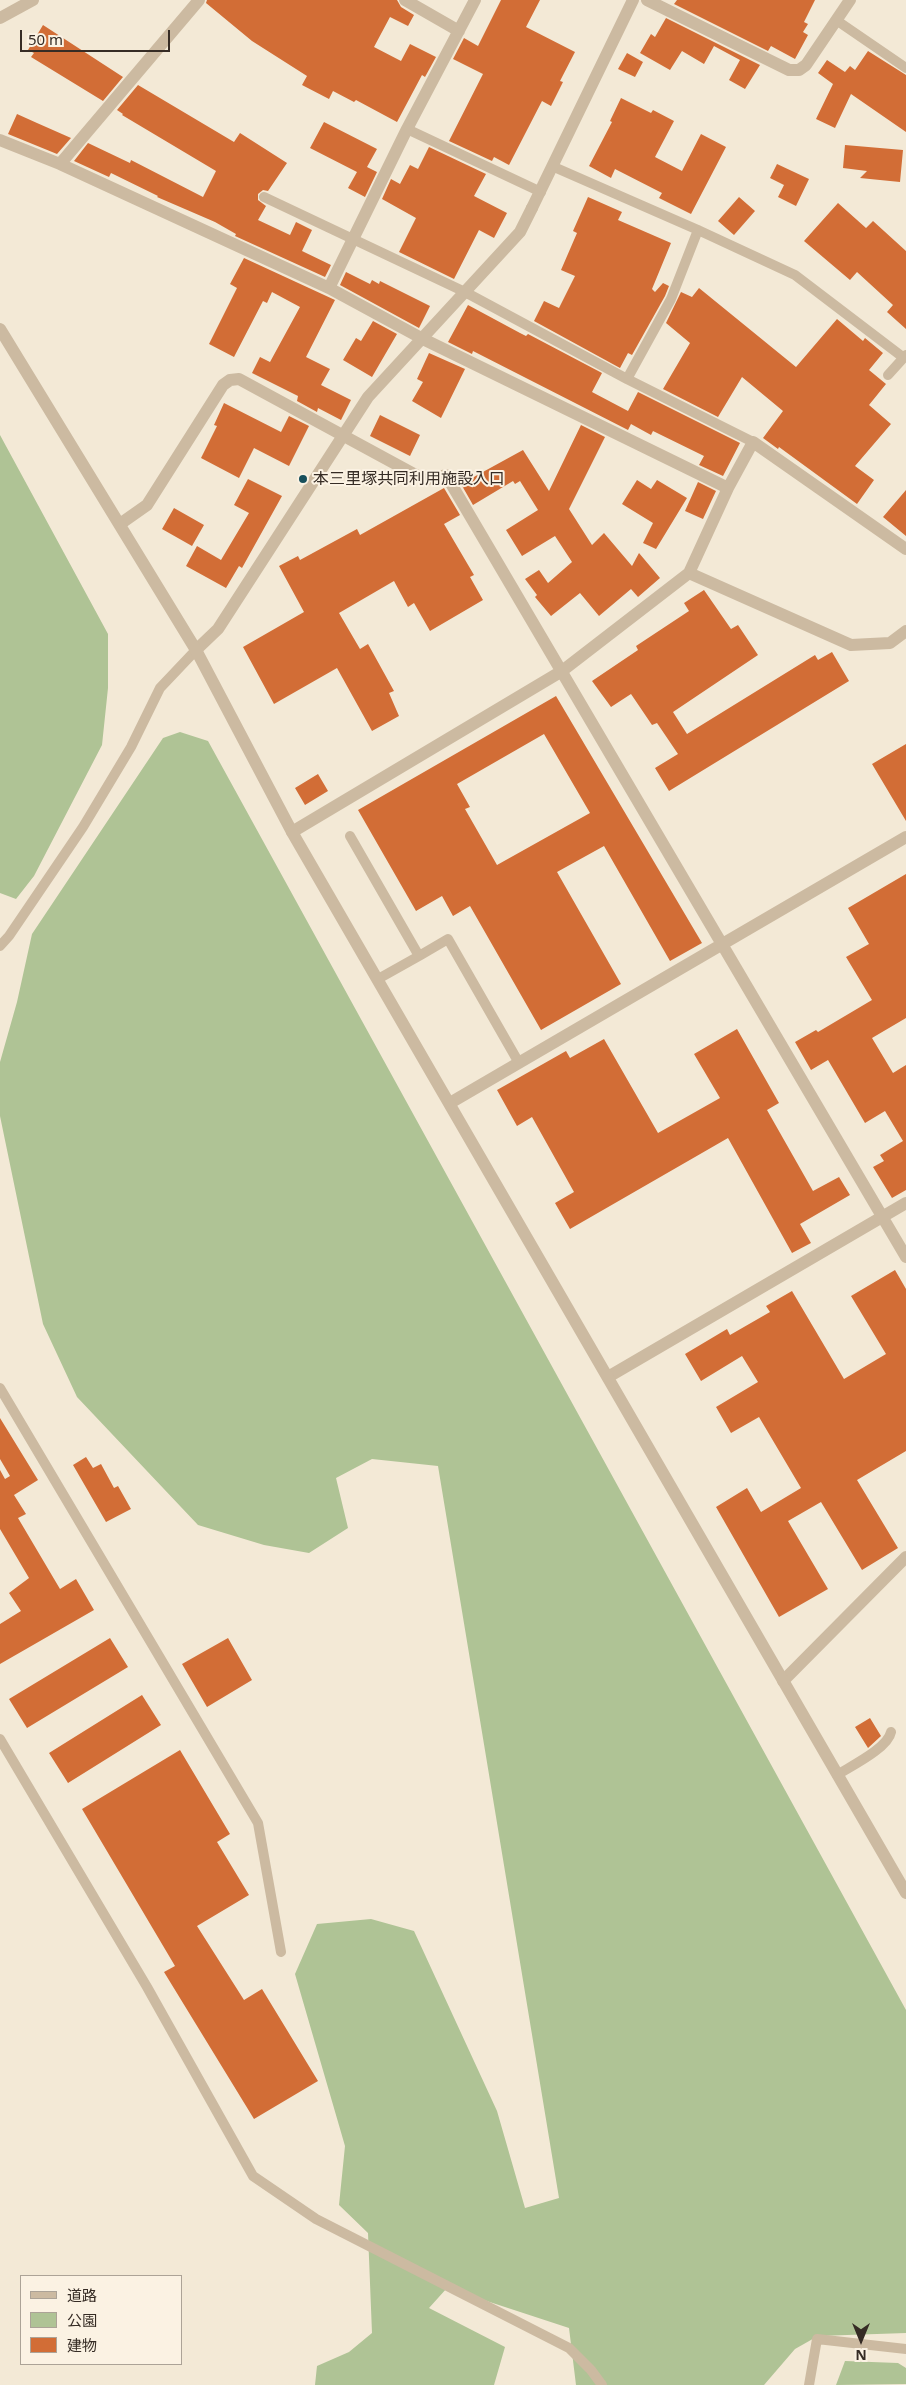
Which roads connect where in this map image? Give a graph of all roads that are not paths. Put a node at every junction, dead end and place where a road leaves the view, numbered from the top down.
1 (33, 0) edge
2 (199, 0) edge
3 (405, 0) edge
4 (475, 0) edge
5 (633, 0) edge
6 (647, 0) edge
7 (850, 0) edge
8 (0, 18) edge
9 (836, 20) junction
10 (459, 31) junction
11 (906, 68) edge
12 (407, 130) junction
13 (0, 140) edge
14 (60, 164) junction
15 (554, 167) junction
16 (541, 192) junction
17 (264, 197) dead end
18 (698, 230) junction
19 (354, 240) junction
20 (329, 288) junction
21 (465, 292) junction
22 (0, 328) edge
23 (423, 339) junction
24 (905, 356) edge
25 (888, 375) dead end
26 (627, 379) junction
27 (342, 435) junction
28 (753, 442) junction
29 (728, 488) junction
30 (120, 524) junction
31 (906, 549) edge
32 (689, 573) junction
33 (906, 631) edge
34 (196, 650) junction
35 (562, 671) junction
36 (292, 832) junction
37 (350, 836) dead end
38 (906, 837) edge
39 (722, 944) junction
40 (0, 946) edge
41 (419, 956) junction
42 (378, 979) junction
43 (519, 1063) junction
44 (450, 1103) junction
45 (906, 1203) edge
46 (882, 1217) junction
47 (906, 1257) edge
48 (608, 1377) junction
49 (0, 1388) edge
50 (906, 1557) edge
51 (783, 1681) junction
52 (891, 1732) dead end
53 (0, 1739) edge
54 (837, 1775) junction
55 (906, 1893) edge
56 (281, 1952) dead end
57 (906, 2349) edge
58 (602, 2385) edge
59 (809, 2385) edge

1 - 8 street
2 - 14 street
3 - 10 street
4 - 10 street
5 - 15 street
6 - 9 street
7 - 9 street
9 - 11 lane
10 - 12 street
12 - 16 lane
12 - 19 street
13 - 14 street
14 - 20 street
15 - 16 street
15 - 18 lane
16 - 21 street
17 - 19 lane
18 - 24 lane
18 - 26 lane
19 - 20 street
19 - 21 lane
20 - 23 street
21 - 23 street
21 - 26 lane
22 - 30 street
23 - 27 street
23 - 29 street
24 - 25 lane
26 - 28 lane
27 - 30 street
27 - 34 street
27 - 35 street
28 - 29 street
28 - 31 street
29 - 32 street
30 - 34 street
32 - 33 street
32 - 35 street
34 - 36 street
34 - 40 lane
35 - 36 street
35 - 39 street
36 - 42 street
37 - 41 lane
38 - 39 street
39 - 43 street
39 - 46 street
41 - 42 lane
41 - 43 lane
42 - 44 street
43 - 44 street
44 - 48 street
45 - 46 street
46 - 47 street
46 - 48 street
48 - 51 street
49 - 56 lane
50 - 51 street
51 - 54 street
52 - 54 lane
53 - 58 lane
54 - 55 street
57 - 59 lane

